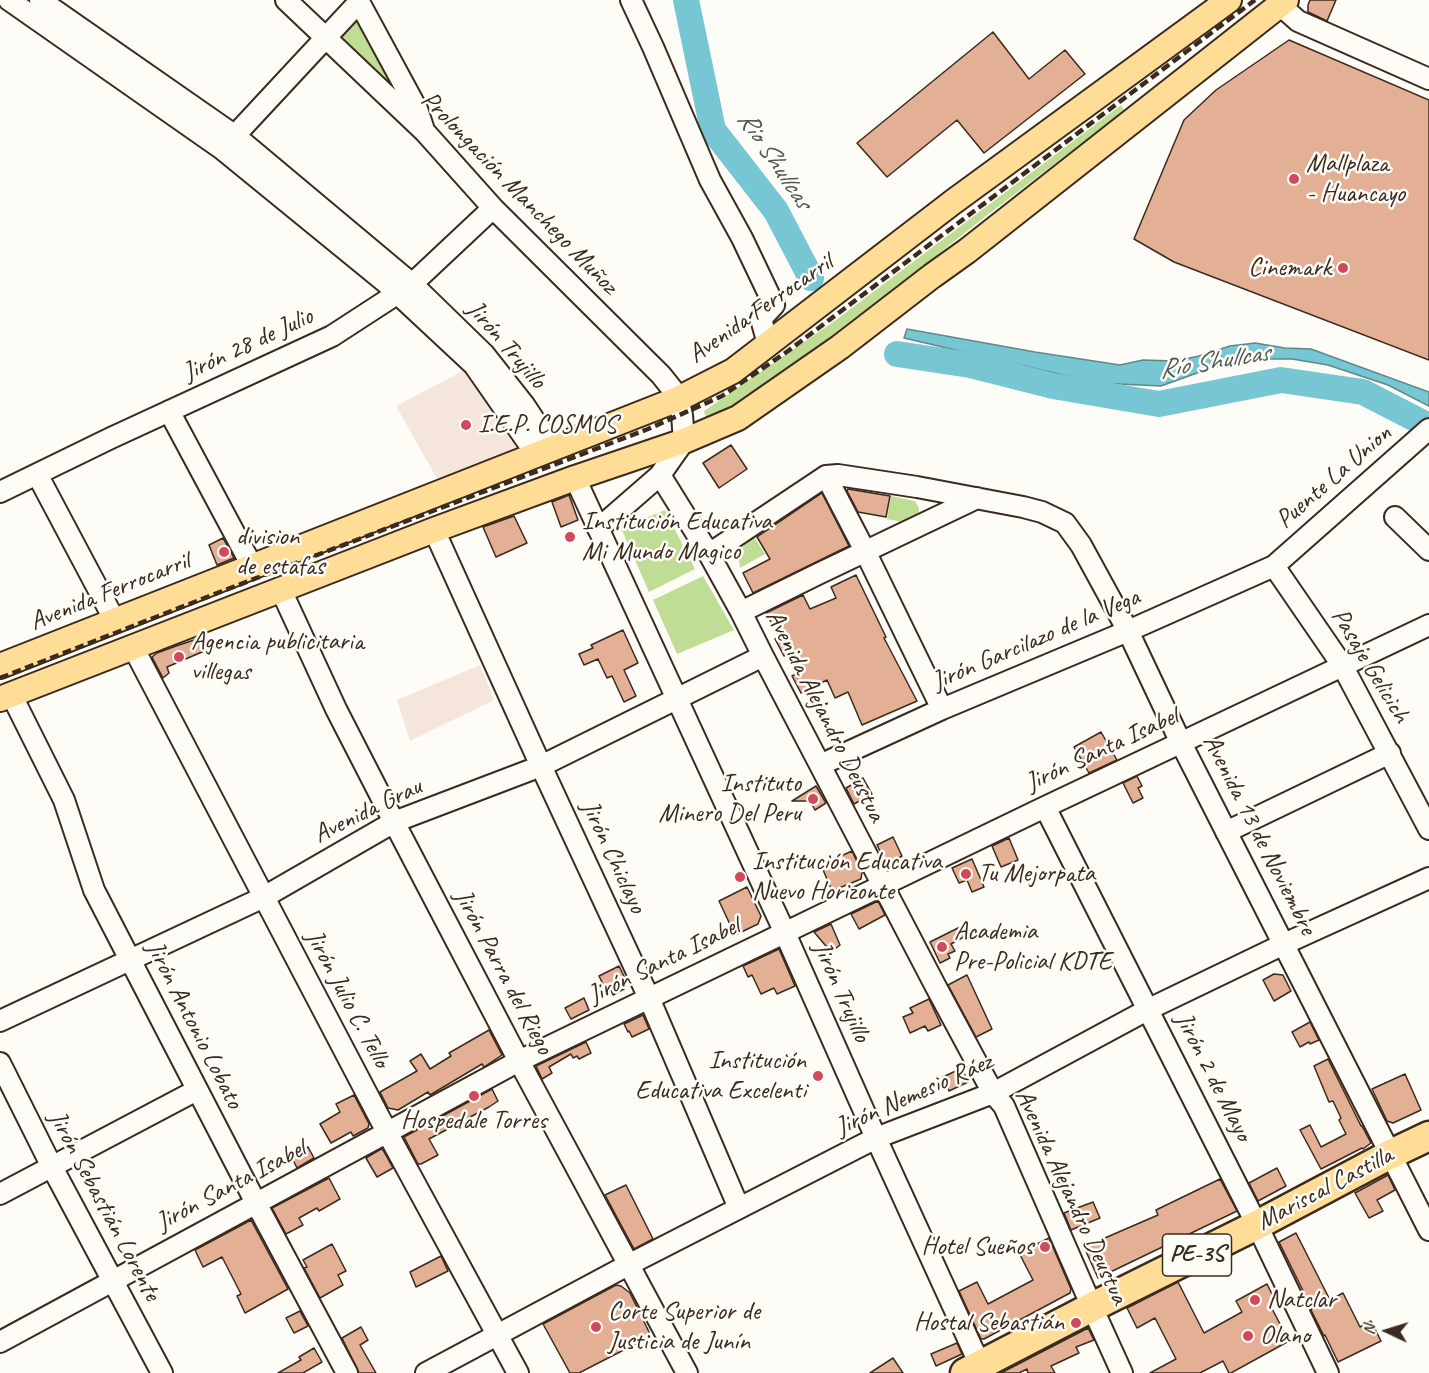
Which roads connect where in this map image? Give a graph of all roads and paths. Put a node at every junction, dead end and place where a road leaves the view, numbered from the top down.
1 (9, 0) edge
2 (286, 0) edge
3 (631, 0) edge
4 (1229, 0) edge
5 (358, 1) edge
6 (1281, 2) edge
7 (35, 5) edge
8 (325, 39) junction
9 (1429, 80) edge
10 (425, 132) junction
11 (228, 142) junction
12 (492, 208) junction
13 (406, 289) junction
14 (768, 344) junction
15 (678, 399) junction
16 (169, 411) junction
17 (1429, 429) edge
18 (684, 441) junction
19 (542, 448) junction
20 (37, 474) junction
21 (660, 475) junction
22 (826, 476) junction
23 (575, 478) junction
24 (917, 487) junction
25 (0, 492) edge
26 (977, 498) junction
27 (1395, 517) dead end
28 (924, 523) junction
29 (598, 529) junction
30 (434, 530) junction
31 (1429, 550) edge
32 (865, 551) junction
33 (709, 554) junction
34 (252, 566) junction
35 (1274, 566) junction
36 (280, 590) junction
37 (741, 612) junction
38 (115, 621) junction
39 (1429, 626) edge
40 (1128, 632) junction
41 (133, 647) junction
42 (763, 656) junction
43 (1342, 665) junction
44 (0, 666) edge
45 (5, 696) edge
46 (677, 699) junction
47 (942, 709) junction
48 (1181, 743) junction
49 (1390, 753) junction
50 (820, 765) junction
51 (541, 766) junction
52 (1045, 807) junction
53 (394, 822) junction
54 (1429, 829) edge
55 (1226, 832) junction
56 (1429, 878) edge
57 (883, 886) junction
58 (264, 897) junction
59 (785, 933) junction
60 (1284, 944) junction
61 (130, 960) junction
62 (649, 999) junction
63 (1149, 1009) junction
64 (0, 1021) edge
65 (519, 1061) junction
66 (0, 1063) edge
67 (197, 1090) junction
68 (993, 1093) junction
69 (387, 1132) junction
70 (1429, 1136) edge
71 (876, 1138) junction
72 (1391, 1154) junction
73 (52, 1167) junction
74 (0, 1194) edge
75 (256, 1203) junction
76 (739, 1208) junction
77 (1257, 1225) junction
78 (1429, 1230) edge
79 (628, 1265) junction
80 (113, 1281) junction
81 (1092, 1307) junction
82 (497, 1335) junction
83 (0, 1342) edge
84 (972, 1369) edge
85 (162, 1373) edge
86 (347, 1373) edge
87 (426, 1373) edge
88 (518, 1373) edge
89 (687, 1373) edge
90 (1122, 1373) edge
91 (1328, 1373) edge

1 - 7 street, Jirón Trujillo
2 - 8 street, Prolongación Manchego Muñoz
3 - 14 street
4 - 14 main road, Avenida Ferrocarril
5 - 8 street
5 - 10 street
6 - 9 street
6 - 18 main road
7 - 11 street, Jirón Trujillo
8 - 10 street, Prolongación Manchego Muñoz
8 - 11 street
10 - 12 street, Prolongación Manchego Muñoz
11 - 13 street, Jirón Trujillo
12 - 13 street, Jirón 28 de Julio
12 - 15 street, Prolongación Manchego Muñoz
13 - 16 street, Jirón 28 de Julio
13 - 19 street, Jirón Trujillo
14 - 15 main road, Avenida Ferrocarril
15 - 18 street, Prolongación Manchego Muñoz
15 - 19 main road, Avenida Ferrocarril
16 - 20 street, Jirón 28 de Julio
16 - 34 street
17 - 35 street, Puente La Union
18 - 21 street
18 - 23 main road
19 - 34 main road, Avenida Ferrocarril
20 - 25 street, Jirón 28 de Julio
20 - 38 street
21 - 29 street
21 - 33 street, Avenida Alejandro Deustua
22 - 24 street, Avenida 13 de Noviembre
22 - 32 street
22 - 33 street
23 - 29 street, Jirón Trujillo
23 - 30 main road
24 - 26 street, Avenida 13 de Noviembre
24 - 28 street
26 - 28 street
26 - 40 street, Avenida 13 de Noviembre
27 - 31 street
28 - 32 street
29 - 46 street, Jirón Trujillo
30 - 36 main road
30 - 51 street, Jirón Chiclayo
32 - 37 street
32 - 47 street
33 - 37 street, Avenida Alejandro Deustua
34 - 38 main road, Avenida Ferrocarril
35 - 40 street, Jirón Garcilazo de la Vega
35 - 43 street, Pasaje Gelicich
36 - 41 main road
36 - 53 street, Jirón Parra del Riego
37 - 42 street, Avenida Alejandro Deustua
38 - 44 main road, Avenida Ferrocarril
39 - 43 street, Jirón Santa Isabel
40 - 47 street, Jirón Garcilazo de la Vega
40 - 48 street, Avenida 13 de Noviembre
41 - 45 main road
41 - 58 street, Jirón Julio C. Tello
42 - 46 street, Avenida Grau
42 - 50 street, Avenida Alejandro Deustua
43 - 48 street, Jirón Santa Isabel
43 - 49 street, Pasaje Gelicich
45 - 61 street, Jirón Antonio Lobato
46 - 51 street, Avenida Grau
46 - 59 street, Jirón Trujillo
47 - 50 street, Jirón Garcilazo de la Vega
48 - 52 street, Jirón Santa Isabel
48 - 55 street, Avenida 13 de Noviembre
49 - 54 street, Pasaje Gelicich
49 - 55 street
50 - 57 street, Avenida Alejandro Deustua
51 - 53 street, Avenida Grau
51 - 62 street, Jirón Chiclayo
52 - 57 street, Jirón Santa Isabel
52 - 63 street, Jirón 2 de Mayo
53 - 58 street, Avenida Grau
53 - 65 street, Jirón Parra del Riego
55 - 60 street, Avenida 13 de Noviembre
56 - 60 street, Jirón Nemesio Ráez
57 - 59 street, Jirón Santa Isabel
57 - 68 street, Avenida Alejandro Deustua
58 - 61 street, Avenida Grau
58 - 69 street, Jirón Julio C. Tello
59 - 62 street, Jirón Santa Isabel
59 - 71 street, Jirón Trujillo
60 - 63 street, Jirón Nemesio Ráez
60 - 72 street, Avenida 13 de Noviembre
61 - 64 street, Avenida Grau
61 - 67 street, Jirón Antonio Lobato
62 - 65 street, Jirón Santa Isabel
62 - 76 street, Jirón Chiclayo
63 - 68 street, Jirón Nemesio Ráez
63 - 77 street, Jirón 2 de Mayo
65 - 69 street, Jirón Santa Isabel
65 - 79 street, Jirón Parra del Riego
66 - 73 street, Jirón Sebastián Lorente
67 - 73 street
67 - 75 street, Jirón Antonio Lobato
68 - 71 street, Jirón Nemesio Ráez
68 - 81 street, Avenida Alejandro Deustua
69 - 75 street, Jirón Santa Isabel
69 - 82 street, Jirón Julio C. Tello
70 - 72 highway, Mariscal Castilla / PE-3S
71 - 76 street, Jirón Nemesio Ráez
71 - 84 street, Jirón Trujillo
72 - 77 highway, Mariscal Castilla / PE-3S
72 - 78 street, Avenida 13 de Noviembre
73 - 74 street
73 - 80 street, Jirón Sebastián Lorente
75 - 80 street, Jirón Santa Isabel
75 - 86 street, Jirón Antonio Lobato
76 - 79 street, Jirón Nemesio Ráez
77 - 81 highway, Mariscal Castilla / PE-3S
77 - 91 street, Jirón 2 de Mayo
79 - 82 street, Jirón Nemesio Ráez
79 - 89 street, Jirón Parra del Riego
80 - 83 street, Jirón Santa Isabel
80 - 85 street, Jirón Sebastián Lorente
81 - 84 highway, Mariscal Castilla / PE-3S
81 - 90 street, Avenida Alejandro Deustua
82 - 87 street, Jirón Nemesio Ráez
82 - 88 street, Jirón Julio C. Tello

